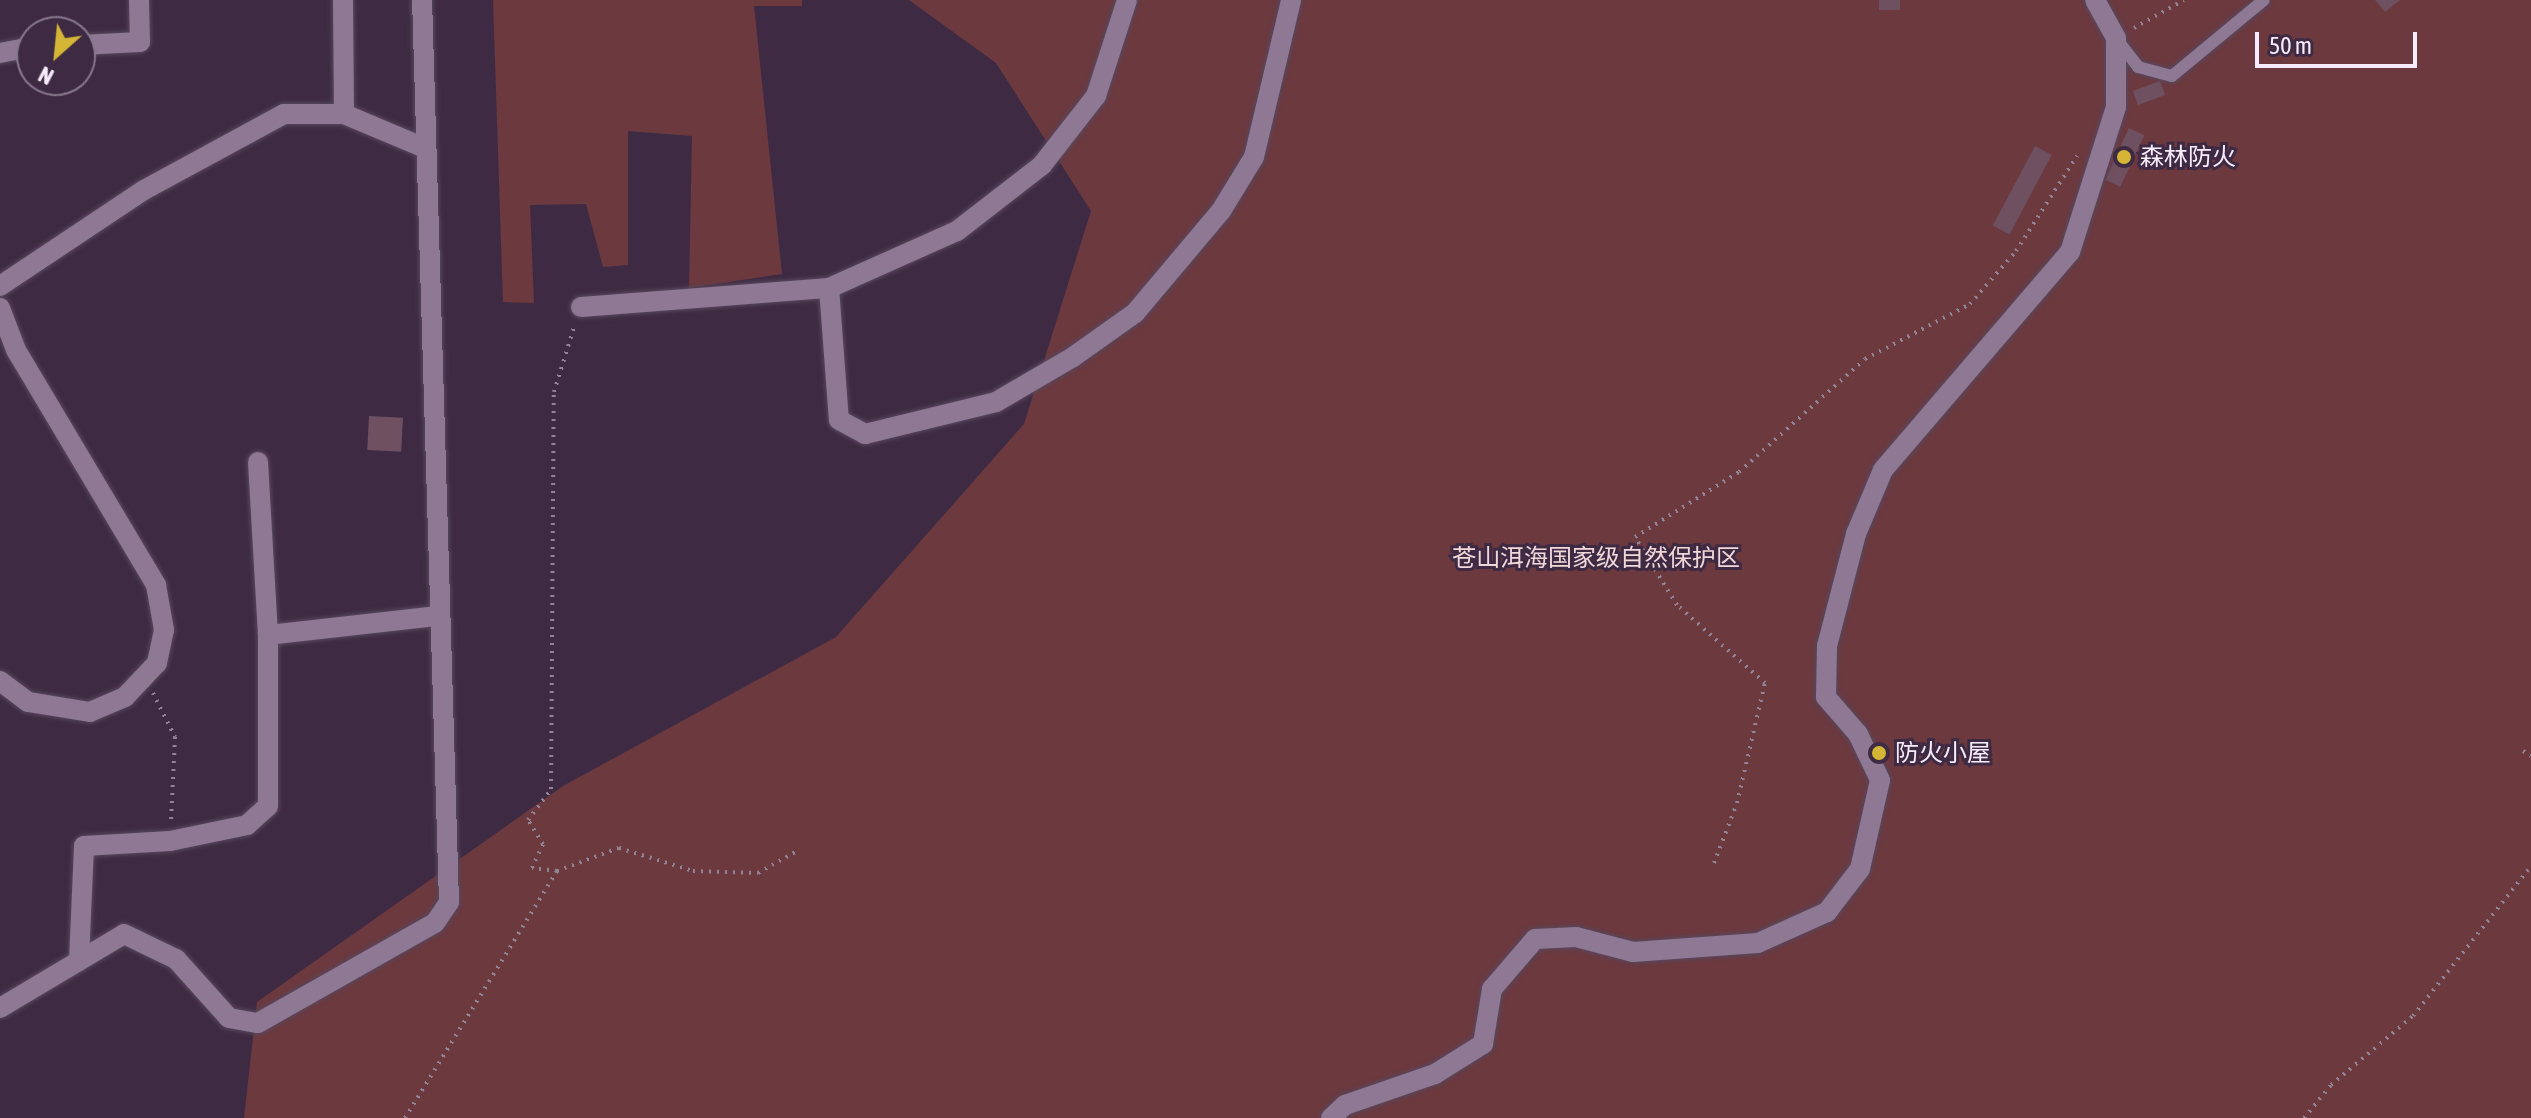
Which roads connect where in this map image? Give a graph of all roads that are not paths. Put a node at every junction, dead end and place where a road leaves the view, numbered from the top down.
1 (139, 0) edge
2 (343, 0) edge
3 (422, 0) edge
4 (1127, 0) edge
5 (1291, 0) edge
6 (2095, 0) edge
7 (2264, 0) edge
8 (2116, 38) junction
9 (96, 44) edge
10 (344, 114) junction
11 (425, 148) junction
12 (0, 286) edge
13 (829, 288) junction
14 (581, 307) road end
15 (0, 308) edge
16 (258, 462) dead end
17 (437, 616) junction
18 (268, 635) junction
19 (0, 681) edge
20 (79, 961) junction
21 (0, 1008) edge
22 (1331, 1118) edge

1 - 9 street
2 - 10 street
3 - 11 street
4 - 13 street
5 - 13 street
6 - 8 street
7 - 8 lane
8 - 22 street
10 - 11 street
10 - 12 street
11 - 17 street
13 - 14 street
15 - 19 street
16 - 18 street
17 - 18 street
17 - 20 street
18 - 20 street
20 - 21 street

